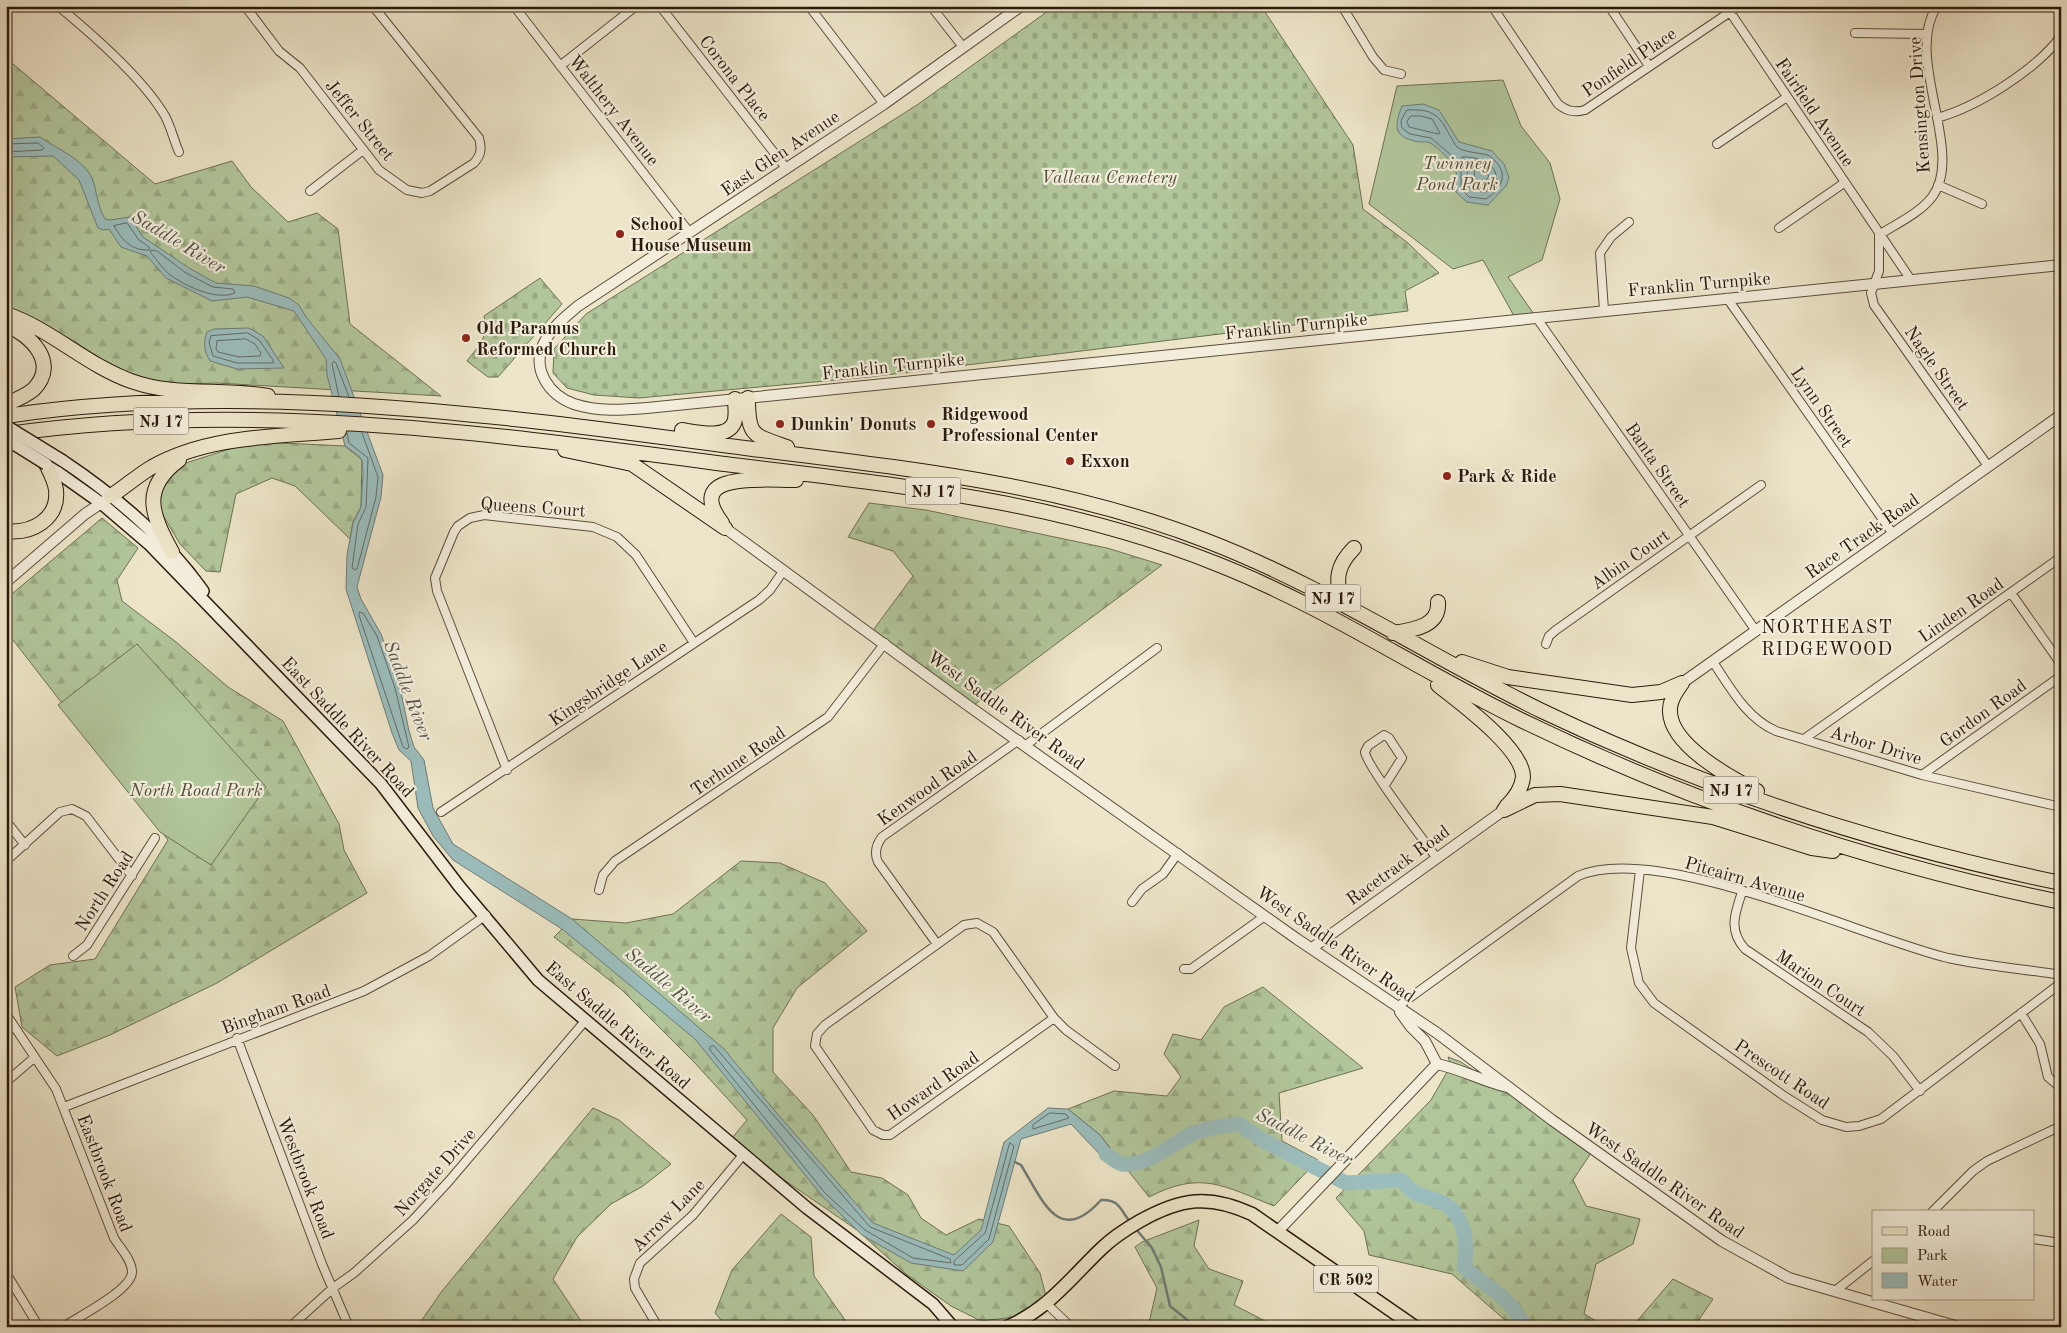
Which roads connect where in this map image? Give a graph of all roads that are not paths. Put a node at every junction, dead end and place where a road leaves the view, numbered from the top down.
1 (58, 6) edge
2 (245, 6) edge
3 (373, 6) edge
4 (514, 6) edge
5 (636, 6) edge
6 (660, 6) edge
7 (808, 6) edge
8 (931, 6) edge
9 (1021, 6) edge
10 (1342, 6) edge
11 (1492, 6) edge
12 (1609, 6) edge
13 (1739, 6) edge
14 (1937, 6) edge
15 (1728, 9) edge
16 (1855, 33) dead end
17 (1927, 34) junction
18 (2061, 36) edge
19 (963, 47) junction
20 (560, 66) junction
21 (1649, 66) junction
22 (1401, 74) dead end
23 (1786, 97) junction
24 (884, 104) junction
25 (1936, 118) junction
26 (1717, 144) dead end
27 (363, 150) junction
28 (179, 152) dead end
29 (786, 168) junction
30 (1844, 184) junction
31 (1938, 185) junction
32 (310, 191) dead end
33 (1982, 204) dead end
34 (1628, 222) dead end
35 (1779, 228) dead end
36 (690, 233) junction
37 (1879, 235) junction
38 (2061, 265) edge
39 (1910, 280) junction
40 (1875, 284) junction
41 (1727, 298) junction
42 (1604, 310) junction
43 (6, 314) edge
44 (1536, 317) junction
45 (6, 326) edge
46 (544, 380) joint
47 (741, 398) junction
48 (6, 404) edge
49 (313, 404) junction
50 (2061, 415) edge
51 (6, 416) edge
52 (6, 426) edge
53 (70, 426) junction
54 (319, 427) junction
55 (606, 429) junction
56 (6, 434) edge
57 (6, 439) edge
58 (531, 439) junction
59 (6, 445) edge
60 (194, 449) junction
61 (821, 458) junction
62 (46, 464) junction
63 (1988, 466) junction
64 (840, 478) junction
65 (1761, 485) dead end
66 (106, 500) junction
67 (725, 528) junction
68 (6, 531) edge
69 (1893, 534) junction
70 (1689, 536) junction
71 (1354, 548) dead end
72 (172, 552) junction
73 (2061, 558) edge
74 (784, 570) junction
75 (6, 582) edge
76 (2011, 593) junction
77 (1341, 602) junction
78 (1438, 602) dead end
79 (222, 617) junction
80 (1756, 631) junction
81 (1394, 633) junction
82 (694, 643) junction
83 (885, 643) junction
84 (1546, 644) dead end
85 (1157, 648) dead end
86 (1420, 648) junction
87 (1712, 662) junction
88 (1412, 664) junction
89 (2061, 664) edge
90 (2061, 676) edge
91 (1682, 683) junction
92 (1804, 739) junction
93 (1023, 743) junction
94 (507, 770) junction
95 (1922, 775) junction
96 (1385, 785) junction
97 (2061, 807) edge
98 (1504, 810) junction
99 (441, 812) dead end
100 (1804, 816) junction
101 (6, 821) edge
102 (155, 838) dead end
103 (25, 845) junction
104 (1178, 853) junction
105 (1436, 858) junction
106 (1886, 860) junction
107 (6, 861) edge
108 (1640, 870) junction
109 (132, 876) junction
110 (2061, 883) edge
111 (599, 890) dead end
112 (1742, 892) junction
113 (1132, 902) dead end
114 (2061, 902) edge
115 (486, 915) junction
116 (1265, 916) junction
117 (938, 944) junction
118 (1312, 948) junction
119 (73, 956) dead end
120 (1184, 969) dead end
121 (2061, 975) edge
122 (2061, 983) edge
123 (1397, 1007) junction
124 (2021, 1013) junction
125 (6, 1014) edge
126 (1054, 1018) junction
127 (586, 1021) junction
128 (237, 1038) junction
129 (35, 1057) junction
130 (1437, 1064) junction
131 (1115, 1066) dead end
132 (6, 1082) edge
133 (1510, 1087) junction
134 (2061, 1088) edge
135 (1920, 1091) junction
136 (64, 1107) junction
137 (2061, 1126) edge
138 (743, 1155) junction
139 (1934, 1210) edge
140 (1278, 1231) junction
141 (2034, 1239) edge
142 (2061, 1243) edge
143 (1872, 1262) edge
144 (6, 1273) edge
145 (333, 1288) junction
146 (1835, 1291) junction
147 (1047, 1304) junction
148 (39, 1327) edge
149 (63, 1327) edge
150 (290, 1327) edge
151 (349, 1327) edge
152 (658, 1327) edge
153 (953, 1327) edge
154 (1007, 1327) edge
155 (1071, 1327) edge
156 (1415, 1327) edge
157 (1959, 1327) edge

1 - 28 street
2 - 27 street, Jeffer Street
3 - 27 street, Jeffer Street
4 - 20 street, Walthery Avenue
5 - 20 street
6 - 29 street, Corona Place
7 - 24 street
8 - 19 street
9 - 19 street, East Glen Avenue
10 - 22 street
11 - 21 street, Ponfield Place
12 - 21 street
13 - 15 street, Ponfield Place
14 - 17 street, Kensington Drive
15 - 21 street, Ponfield Place
15 - 23 street, Fairfield Avenue
16 - 17 street
17 - 25 street, Kensington Drive
18 - 25 street
19 - 24 street, East Glen Avenue
20 - 36 street, Walthery Avenue
23 - 26 street
23 - 30 street, Fairfield Avenue
24 - 29 street, East Glen Avenue
25 - 31 street, Kensington Drive
27 - 32 street
29 - 36 street, East Glen Avenue
30 - 35 street
30 - 37 street, Fairfield Avenue
31 - 33 street
31 - 37 street, Kensington Drive
34 - 42 street
36 - 46 street, East Glen Avenue
37 - 39 street, Fairfield Avenue
37 - 40 street
38 - 39 street, Franklin Turnpike
39 - 40 street, Franklin Turnpike
40 - 41 street, Franklin Turnpike
40 - 63 street, Nagle Street
41 - 42 street, Franklin Turnpike
41 - 69 street, Lynn Street
42 - 44 street, Franklin Turnpike
43 - 49 highway
44 - 47 street, Franklin Turnpike
44 - 70 street, Banta Street
45 - 48 highway
46 - 47 street, Franklin Turnpike
47 - 55 highway
47 - 61 highway
49 - 51 highway, NJ 17
49 - 55 highway, NJ 17
50 - 63 street, Race Track Road
52 - 66 main road, bridge
53 - 54 highway, NJ 17
53 - 56 highway, NJ 17
53 - 59 highway
54 - 58 highway, NJ 17
54 - 60 highway
55 - 61 highway, NJ 17
57 - 62 main road, East Saddle River Road, bridge
58 - 64 highway, NJ 17
58 - 67 highway
60 - 66 highway
60 - 72 highway
61 - 77 highway, NJ 17
62 - 66 main road, East Saddle River Road
62 - 68 highway
63 - 69 street, Race Track Road
64 - 67 highway
64 - 88 highway, NJ 17
65 - 70 street, Albin Court
66 - 72 main road, East Saddle River Road
66 - 75 street
66 - 79 main road, East Saddle River Road
67 - 74 street, West Saddle River Road
69 - 80 street, Race Track Road
70 - 80 street, Banta Street
70 - 84 street, Albin Court
71 - 77 highway
72 - 79 main road, East Saddle River Road
73 - 76 street, Linden Road
74 - 82 street, Kingsbridge Lane
74 - 83 street, West Saddle River Road
76 - 89 street
76 - 92 street, Linden Road
77 - 81 highway, NJ 17
78 - 81 highway
79 - 115 main road, East Saddle River Road
80 - 87 street, Race Track Road
81 - 86 highway, NJ 17
82 - 94 street, Kingsbridge Lane
82 - 94 street, Queens Court
83 - 93 street, West Saddle River Road
83 - 111 street, Terhune Road
85 - 93 street
86 - 91 highway
86 - 100 highway, NJ 17
87 - 91 street, Race Track Road
87 - 92 street, Arbor Drive
88 - 98 highway
88 - 106 highway, NJ 17
90 - 95 street, Gordon Road
91 - 100 highway
92 - 95 street, Arbor Drive
93 - 104 street, West Saddle River Road
93 - 117 street, Kenwood Road
94 - 99 street, Kingsbridge Lane
95 - 97 street, Arbor Drive
96 - 96 street
96 - 105 street
98 - 105 street, Racetrack Road
98 - 106 highway
100 - 110 highway, NJ 17
101 - 103 street
102 - 109 street, North Road
103 - 107 street
103 - 109 street
104 - 113 street
104 - 116 street, West Saddle River Road
105 - 118 street, Racetrack Road
106 - 114 highway, NJ 17
108 - 112 street, Pitcairn Avenue
108 - 123 street, Pitcairn Avenue
108 - 135 street, Prescott Road
109 - 119 street, North Road
112 - 121 street, Pitcairn Avenue
112 - 135 street, Marion Court
115 - 127 main road, East Saddle River Road
115 - 128 street, Bingham Road
116 - 118 street, West Saddle River Road
116 - 120 street
117 - 126 street
117 - 126 street, Howard Road
118 - 123 street, West Saddle River Road
122 - 124 street, Prescott Road
123 - 130 street
123 - 133 street, West Saddle River Road
124 - 134 street
124 - 135 street, Prescott Road
125 - 129 street, Eastbrook Road
126 - 131 street
127 - 138 main road, East Saddle River Road
127 - 145 street, Norgate Drive
128 - 136 street, Bingham Road
128 - 145 street, Westbrook Road
129 - 132 street
129 - 136 street, Eastbrook Road
130 - 133 street
130 - 140 street
133 - 146 street, West Saddle River Road
136 - 149 street, Eastbrook Road
137 - 139 street
138 - 152 street, Arrow Lane
138 - 153 main road, East Saddle River Road
140 - 147 main road, CR 502
140 - 156 main road, CR 502
141 - 142 street
143 - 146 street
144 - 148 street
145 - 150 street, Norgate Drive
145 - 151 street, Westbrook Road
146 - 157 street, West Saddle River Road
147 - 154 main road, CR 502
147 - 155 street

